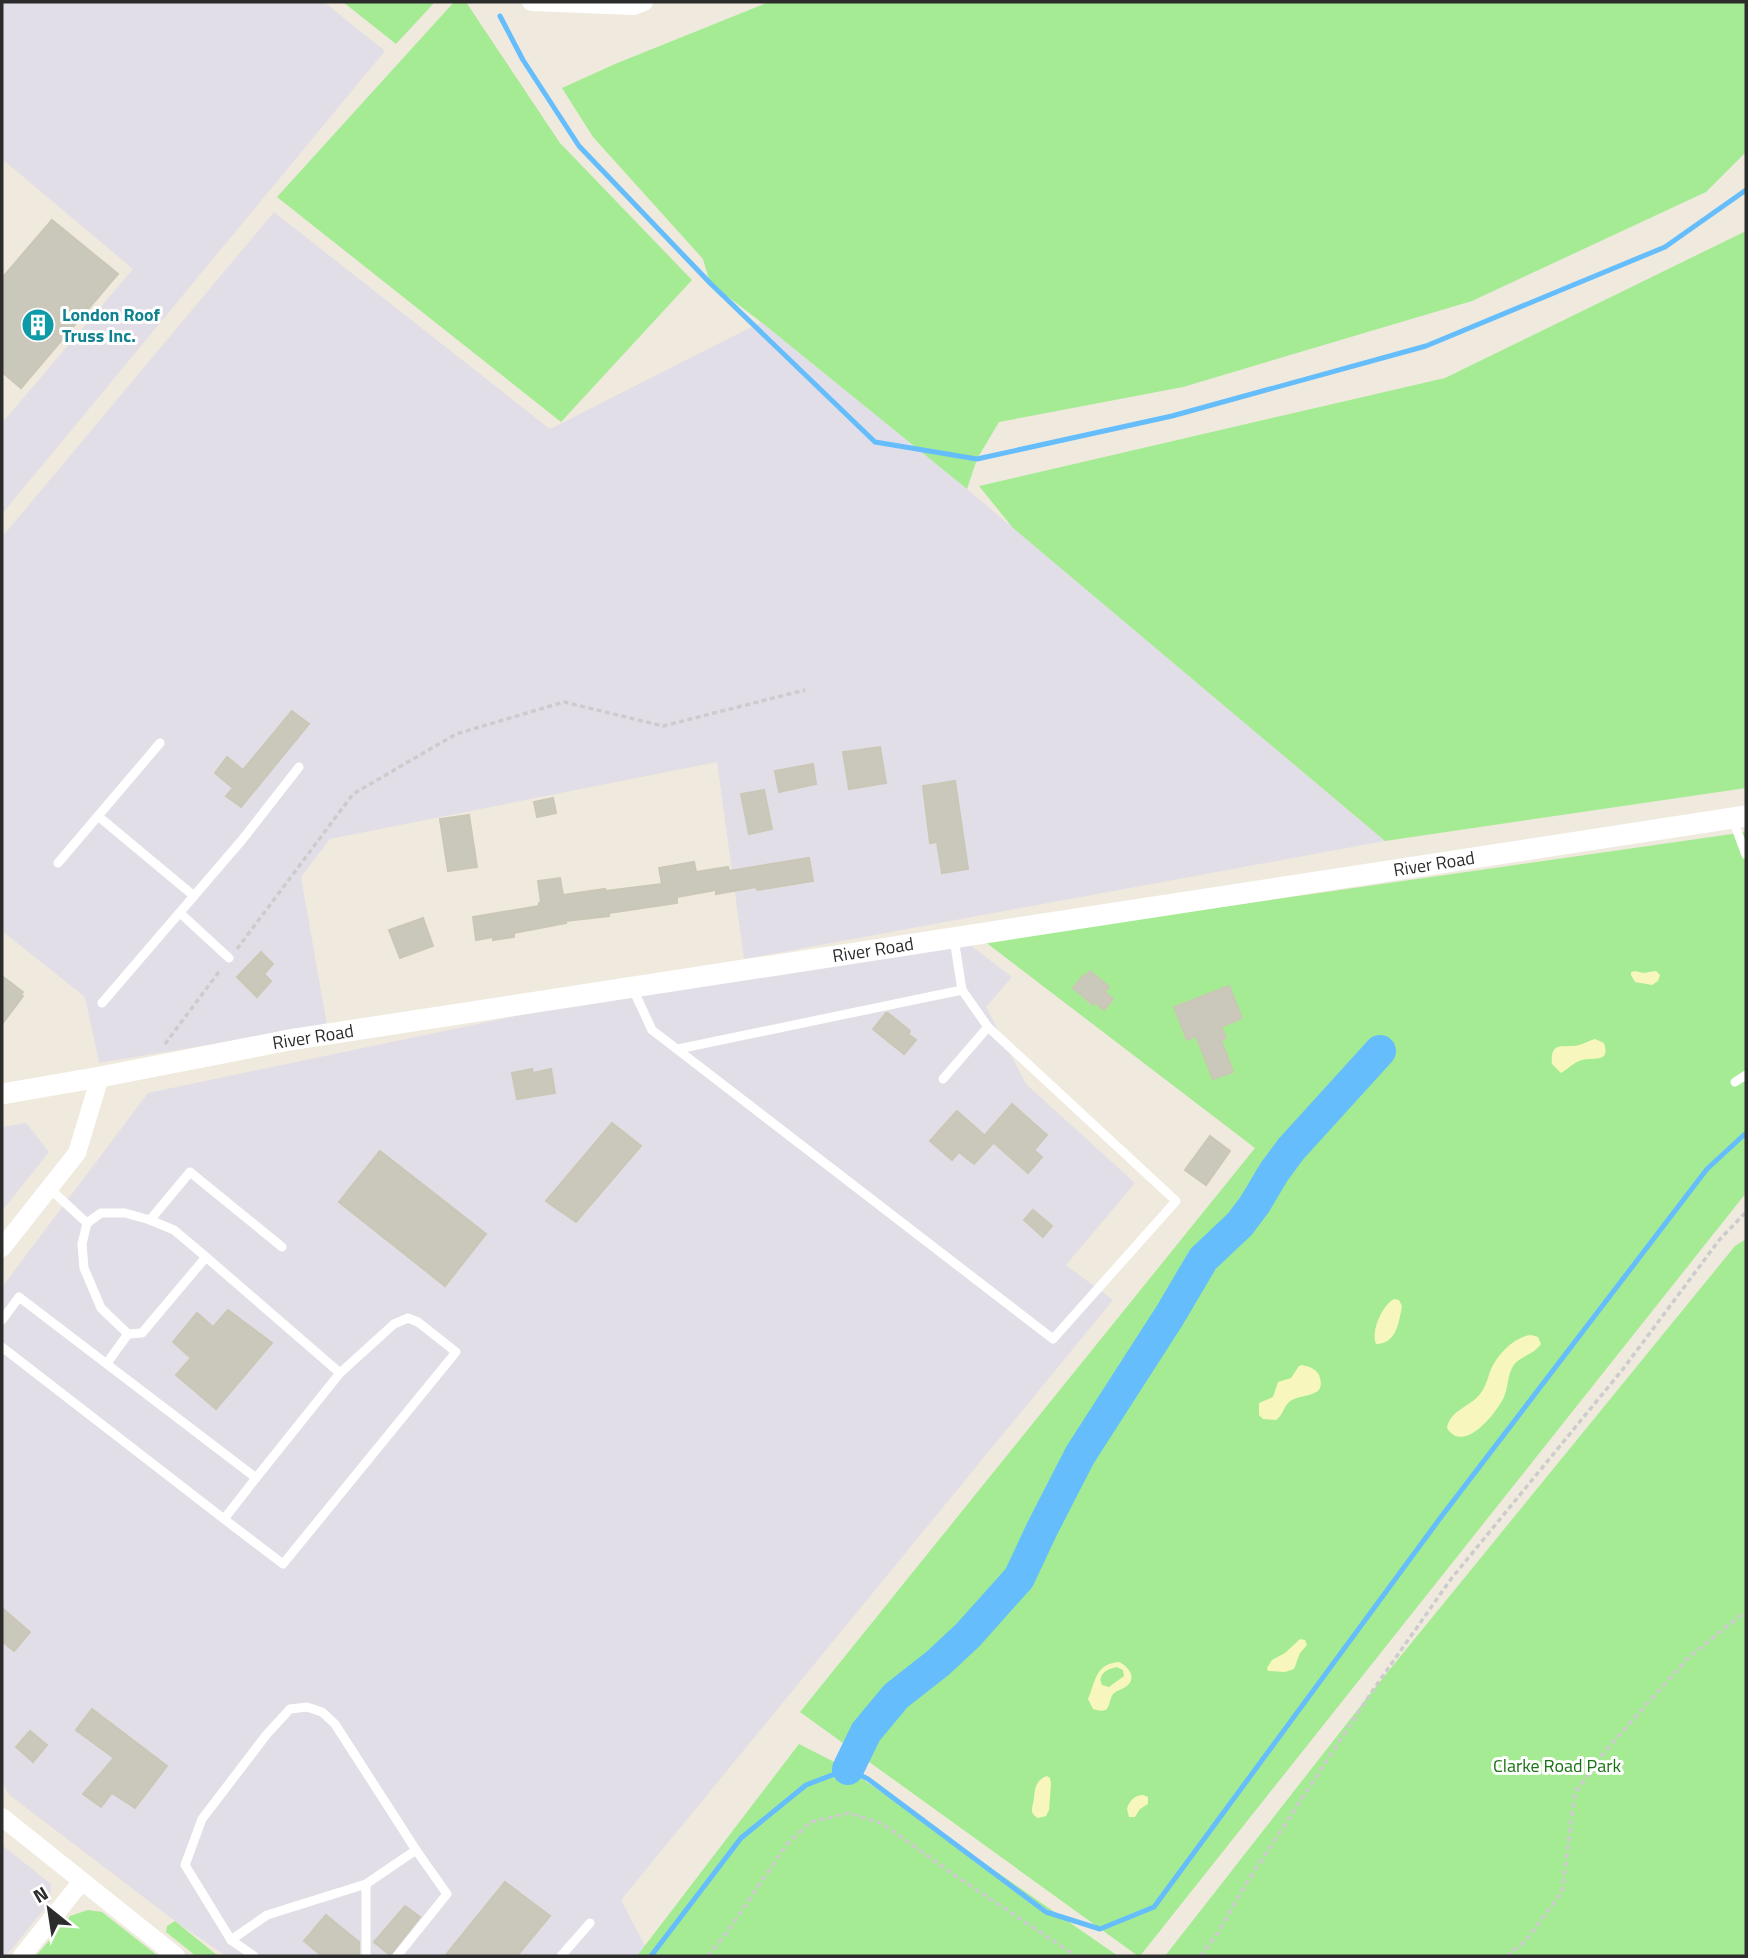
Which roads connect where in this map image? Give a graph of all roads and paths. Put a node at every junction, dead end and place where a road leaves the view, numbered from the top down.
1 (531, 2) edge
2 (644, 2) edge
3 (805, 690) dead end
4 (160, 743) dead end
5 (299, 767) dead end
6 (98, 816) junction
7 (1739, 817) edge
8 (1746, 855) edge
9 (58, 863) dead end
10 (194, 896) junction
11 (180, 913) junction
12 (954, 938) junction
13 (229, 958) junction
14 (632, 987) junction
15 (962, 990) junction
16 (102, 1003) dead end
17 (988, 1027) junction
18 (678, 1049) junction
19 (147, 1068) junction
20 (1746, 1075) edge
21 (100, 1077) junction
22 (943, 1079) dead end
23 (1735, 1082) dead end
24 (2, 1094) edge
25 (49, 1188) junction
26 (1746, 1212) edge
27 (150, 1220) junction
28 (87, 1223) junction
29 (282, 1247) dead end
30 (2, 1248) edge
31 (206, 1257) junction
32 (2, 1320) edge
33 (128, 1334) junction
34 (2, 1347) edge
35 (107, 1363) junction
36 (340, 1373) junction
37 (256, 1478) junction
38 (224, 1519) junction
39 (1746, 1611) edge
40 (2, 1817) edge
41 (416, 1850) junction
42 (82, 1881) junction
43 (366, 1884) junction
44 (590, 1923) dead end
45 (231, 1940) junction
46 (22, 1956) edge
47 (176, 1956) edge
48 (254, 1956) edge
49 (366, 1956) edge
50 (397, 1956) edge
51 (561, 1956) edge
52 (708, 1956) edge
53 (1076, 1956) edge
54 (1200, 1956) edge
55 (1507, 1956) edge

1 - 2 street
3 - 13 path
4 - 6 lane
5 - 10 lane
6 - 9 lane
6 - 10 lane
7 - 8 lane
7 - 12 street, River Road
10 - 11 lane
11 - 13 lane
11 - 16 lane
12 - 14 street, River Road
12 - 15 lane
13 - 19 path
14 - 18 lane
14 - 19 street, River Road
15 - 17 lane
15 - 18 lane
17 - 18 lane
17 - 22 lane
19 - 21 street, River Road
20 - 23 lane
21 - 24 street, River Road
21 - 25 street
25 - 28 lane
25 - 30 street
26 - 54 path
27 - 28 lane
27 - 29 lane
27 - 31 lane
28 - 33 lane
31 - 33 lane
31 - 36 lane
32 - 35 lane
33 - 35 lane
34 - 38 lane
35 - 37 lane
36 - 37 lane
36 - 38 lane
37 - 38 lane
39 - 55 path
40 - 42 street
41 - 43 lane
41 - 45 lane
41 - 50 lane
42 - 46 street
42 - 47 street
43 - 45 lane
43 - 49 lane
44 - 51 lane
45 - 48 lane
52 - 53 path

